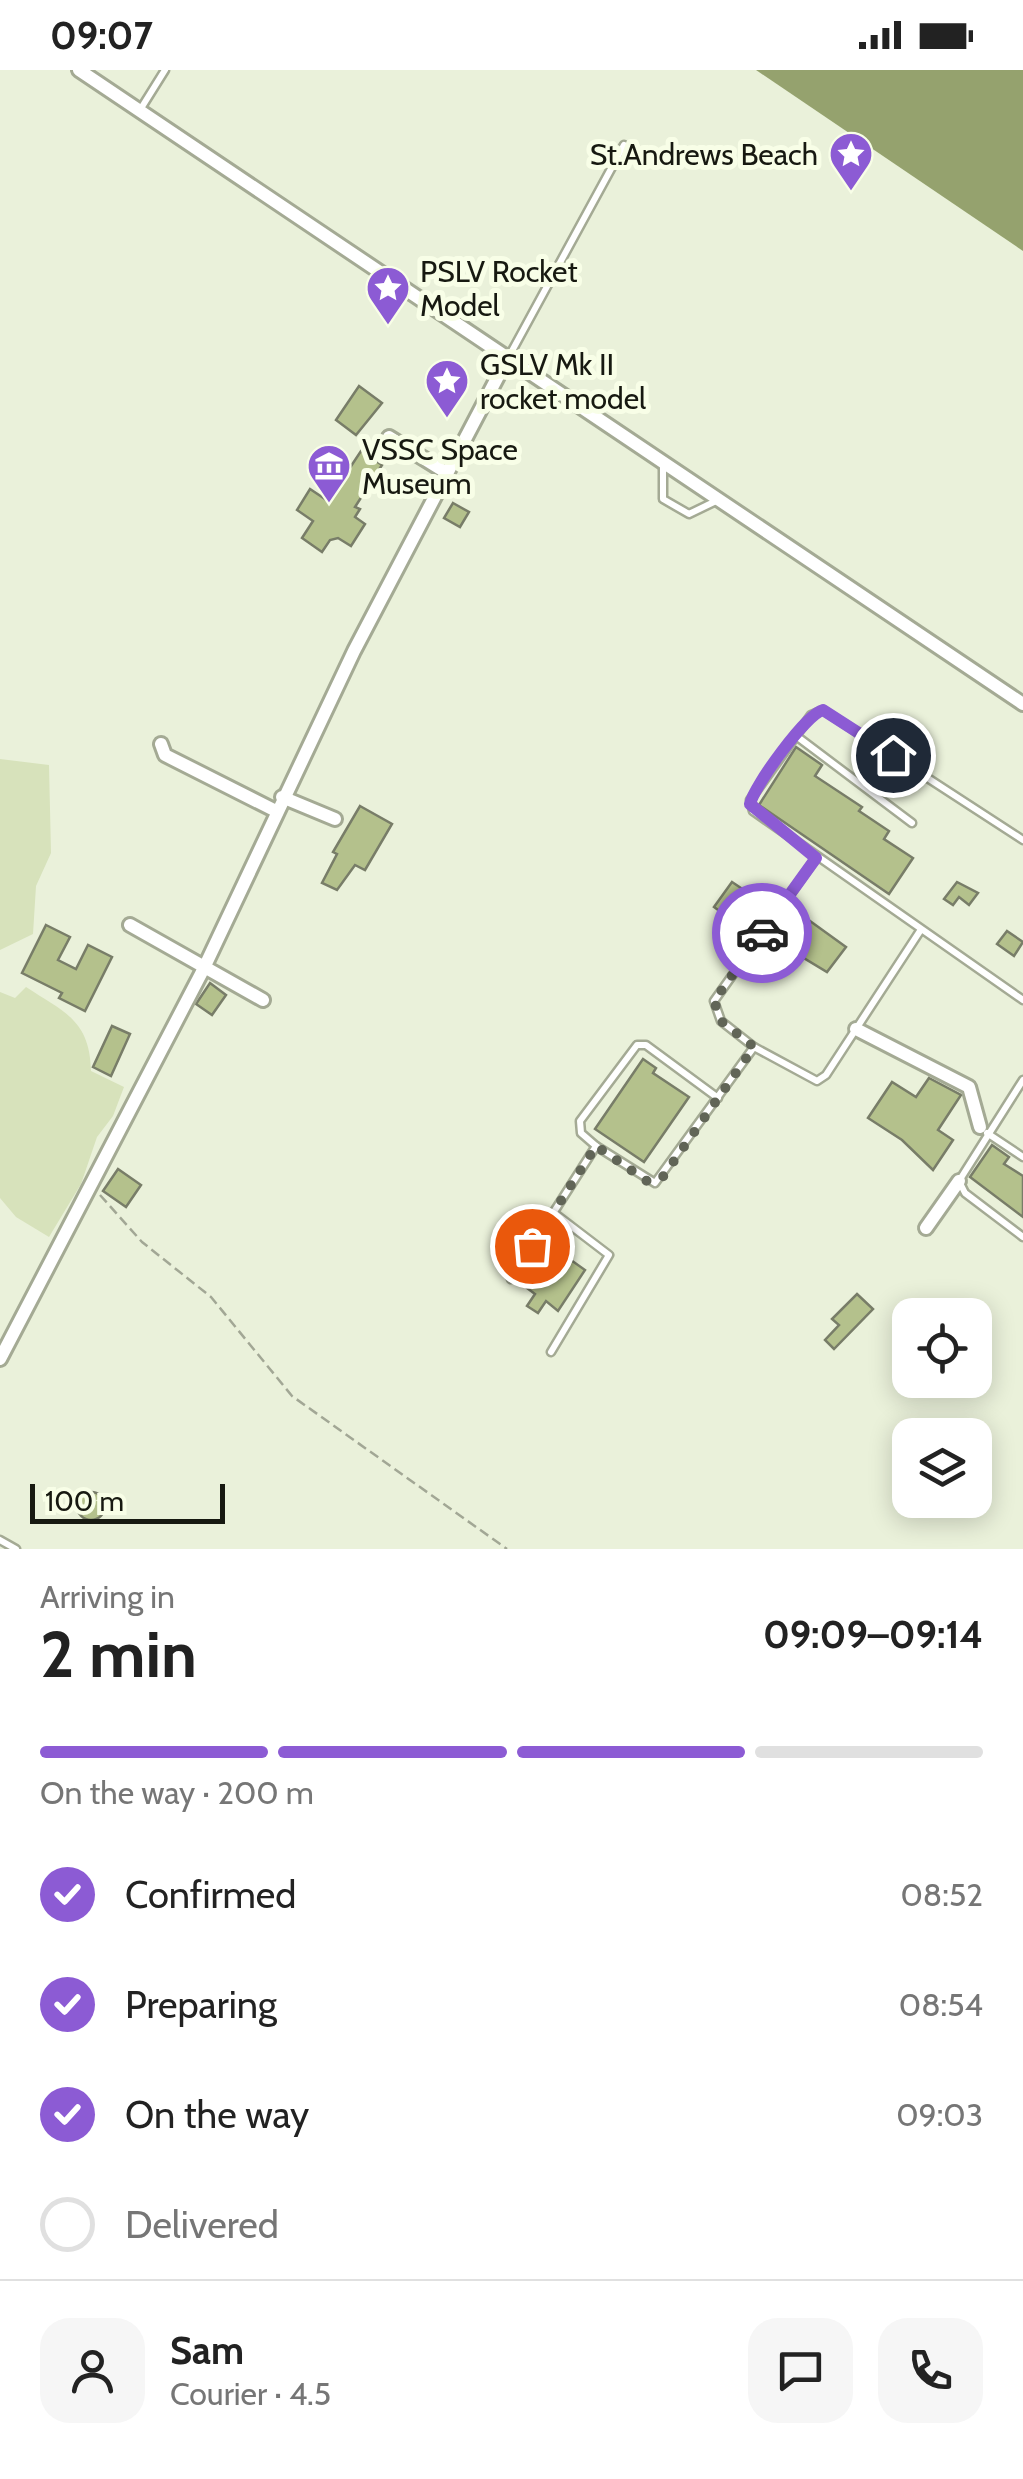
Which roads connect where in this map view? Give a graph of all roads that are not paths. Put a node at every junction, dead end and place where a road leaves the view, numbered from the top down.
1 (79, 70) edge
2 (165, 70) edge
3 (139, 111) junction
4 (624, 145) dead end
5 (506, 361) junction
6 (389, 437) dead end
7 (663, 466) junction
8 (448, 473) junction
9 (716, 501) junction
10 (1023, 704) edge
11 (795, 736) junction
12 (161, 744) dead end
13 (282, 797) junction
14 (276, 810) junction
15 (335, 819) dead end
16 (912, 823) dead end
17 (1023, 840) edge
18 (816, 858) junction
19 (130, 925) dead end
20 (920, 931) junction
21 (204, 968) junction
22 (263, 1000) dead end
23 (1023, 1000) edge
24 (856, 1030) junction
25 (754, 1047) junction
26 (1023, 1080) edge
27 (718, 1098) junction
28 (984, 1130) junction
29 (596, 1146) junction
30 (1023, 1157) edge
31 (959, 1181) junction
32 (554, 1213) junction
33 (926, 1228) dead end
34 (1023, 1237) edge
35 (511, 1280) dead end
36 (552, 1352) dead end
37 (0, 1359) edge
38 (0, 1540) edge
39 (16, 1549) edge

1 - 3 street
2 - 3 lane
3 - 5 street
4 - 5 lane
5 - 7 street
5 - 8 street
6 - 8 street
7 - 9 street
7 - 9 lane
8 - 13 street
9 - 10 street
11 - 16 lane
11 - 17 lane
11 - 18 lane
12 - 14 street
13 - 14 street
13 - 15 street
14 - 21 street
18 - 20 lane
18 - 25 lane
19 - 21 street
20 - 23 lane
20 - 24 lane
21 - 22 street
21 - 37 street
24 - 25 lane
24 - 28 street
25 - 27 lane
26 - 28 lane
27 - 29 lane
27 - 29 lane
28 - 30 lane
28 - 31 lane
29 - 32 lane
31 - 33 street
31 - 34 lane
32 - 35 lane
32 - 36 lane
38 - 39 lane

